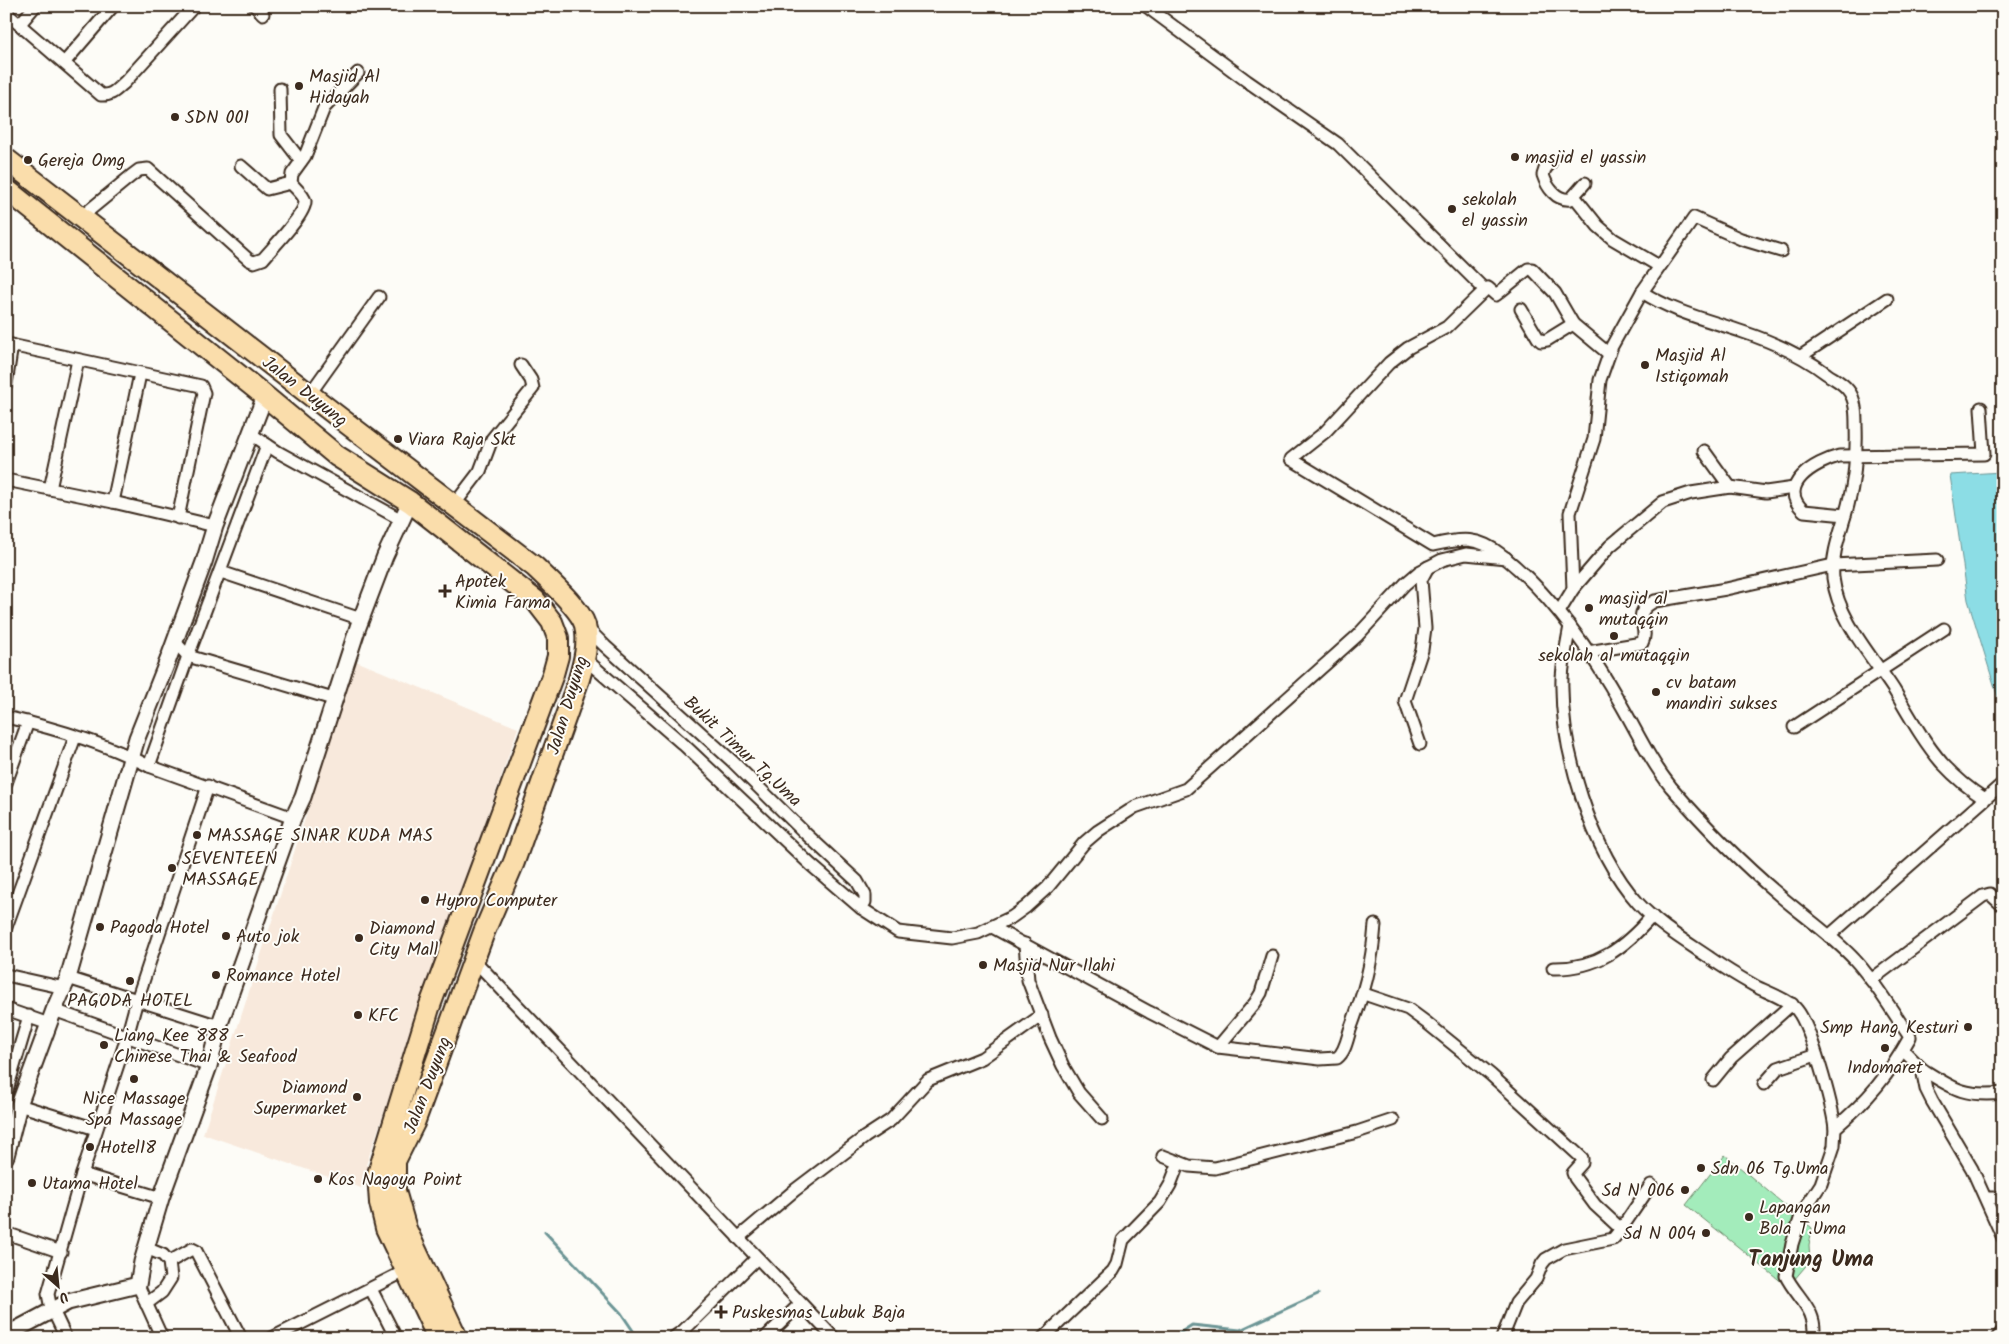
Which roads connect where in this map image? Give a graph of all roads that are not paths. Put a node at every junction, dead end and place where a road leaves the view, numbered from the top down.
1 (35, 6) edge
2 (113, 6) edge
3 (194, 6) edge
4 (1146, 6) edge
5 (6, 13) edge
6 (20, 24) junction
7 (64, 62) junction
8 (358, 72) dead end
9 (280, 89) dead end
10 (6, 159) edge
11 (301, 161) junction
12 (1551, 162) dead end
13 (241, 166) dead end
14 (291, 183) junction
15 (1585, 183) dead end
16 (6, 189) edge
17 (1574, 196) junction
18 (80, 217) junction
19 (1781, 251) dead end
20 (1659, 266) junction
21 (1485, 290) junction
22 (1642, 292) junction
23 (379, 297) dead end
24 (1886, 299) dead end
25 (1521, 309) dead end
26 (1574, 324) junction
27 (9, 344) edge
28 (1609, 354) junction
29 (1801, 356) junction
30 (78, 360) junction
31 (521, 365) dead end
32 (140, 374) junction
33 (6, 384) edge
34 (309, 394) junction
35 (265, 396) junction
36 (1981, 408) dead end
37 (336, 415) junction
38 (251, 434) junction
39 (319, 441) junction
40 (374, 444) junction
41 (267, 445) junction
42 (1704, 451) dead end
43 (1857, 456) junction
44 (358, 469) junction
45 (6, 480) edge
46 (1730, 487) junction
47 (1794, 488) junction
48 (50, 489) junction
49 (113, 502) junction
50 (410, 502) junction
51 (454, 505) junction
52 (1845, 515) junction
53 (178, 518) junction
54 (400, 519) junction
55 (215, 526) junction
56 (1506, 558) junction
57 (1937, 560) dead end
58 (204, 562) junction
59 (1833, 565) junction
60 (1429, 566) junction
61 (222, 569) junction
62 (1573, 589) junction
63 (1559, 612) junction
64 (361, 619) junction
65 (584, 624) junction
66 (1570, 626) junction
67 (1944, 629) dead end
68 (175, 642) junction
69 (1588, 652) junction
70 (188, 656) junction
71 (585, 659) junction
72 (1881, 671) junction
73 (333, 699) junction
74 (6, 717) edge
75 (28, 722) junction
76 (1794, 727) dead end
77 (75, 737) junction
78 (1420, 744) dead end
79 (132, 757) junction
80 (149, 766) junction
81 (6, 783) edge
82 (2003, 783) edge
83 (208, 786) junction
84 (1985, 799) junction
85 (293, 818) junction
86 (2003, 906) edge
87 (861, 908) junction
88 (1652, 916) junction
89 (1375, 925) dead end
90 (6, 927) edge
91 (992, 927) junction
92 (1829, 936) junction
93 (1024, 944) junction
94 (1272, 956) dead end
95 (472, 965) junction
96 (445, 967) junction
97 (1553, 968) dead end
98 (6, 975) edge
99 (1871, 980) junction
100 (67, 981) junction
101 (1364, 994) junction
102 (137, 1000) junction
103 (432, 1002) junction
104 (1792, 1004) junction
105 (6, 1009) edge
106 (455, 1011) junction
107 (1042, 1015) junction
108 (28, 1016) junction
109 (51, 1017) junction
110 (219, 1026) junction
111 (127, 1037) junction
112 (1218, 1046) junction
113 (1903, 1050) junction
114 (1816, 1056) junction
115 (208, 1066) junction
116 (1922, 1069) junction
117 (30, 1077) junction
118 (8, 1079) edge
119 (1713, 1080) dead end
120 (1764, 1084) dead end
121 (6, 1093) edge
122 (2003, 1093) edge
123 (19, 1105) junction
124 (1102, 1119) dead end
125 (1393, 1120) dead end
126 (1835, 1128) junction
127 (96, 1129) junction
128 (6, 1156) edge
129 (1163, 1156) dead end
130 (1179, 1162) junction
131 (82, 1174) junction
132 (1651, 1185) dead end
133 (161, 1198) junction
134 (1986, 1198) junction
135 (2003, 1198) edge
136 (1621, 1229) junction
137 (6, 1233) edge
138 (738, 1238) junction
139 (2003, 1238) edge
140 (146, 1248) junction
141 (61, 1252) junction
142 (757, 1258) junction
143 (169, 1262) junction
144 (407, 1270) junction
145 (138, 1285) junction
146 (371, 1290) junction
147 (146, 1304) junction
148 (800, 1304) junction
149 (52, 1310) junction
150 (2003, 1331) edge
151 (6, 1335) edge
152 (679, 1336) edge
153 (66, 1338) edge
154 (162, 1338) edge
155 (241, 1338) edge
156 (272, 1338) edge
157 (396, 1338) edge
158 (438, 1338) edge
159 (457, 1338) edge
160 (766, 1338) edge
161 (834, 1338) edge
162 (1042, 1338) edge
163 (1502, 1338) edge
164 (1813, 1338) edge
165 (1996, 1338) edge

1 - 6 street
2 - 7 street
3 - 7 street
4 - 21 street
5 - 6 street
6 - 7 street
8 - 11 street
9 - 11 street
10 - 18 highway, Jalan Duyung
11 - 14 street
12 - 17 street
13 - 14 street
14 - 18 street
15 - 17 street
16 - 35 highway, Jalan Duyung
17 - 20 street
18 - 34 highway, Jalan Duyung
19 - 20 street
20 - 22 street
21 - 26 street
21 - 56 street
22 - 28 street
22 - 29 street
23 - 34 street
24 - 29 street
25 - 26 street
26 - 28 street
27 - 30 street
27 - 33 street
28 - 62 street
29 - 43 street
30 - 32 street
30 - 48 street
31 - 51 street
32 - 49 street
32 - 53 street
34 - 37 highway, Jalan Duyung
35 - 38 street
35 - 39 highway, Jalan Duyung
36 - 43 street
37 - 39 highway
37 - 40 highway, Jalan Duyung
38 - 41 street
38 - 55 street
39 - 44 highway, Jalan Duyung
40 - 44 highway
40 - 51 highway, Jalan Duyung
41 - 54 street
41 - 61 street
42 - 46 street
43 - 47 street
43 - 52 street
44 - 50 highway, Jalan Duyung
45 - 48 street
46 - 47 street
46 - 62 street
47 - 52 street
48 - 49 street
49 - 53 street
50 - 54 street
50 - 96 highway, Jalan Duyung
51 - 65 highway, Jalan Duyung
52 - 59 street
53 - 55 street
54 - 64 street
55 - 58 street
56 - 60 street, Bukit Timur Tg.Uma
56 - 63 street
57 - 59 street
58 - 61 street
58 - 68 street
59 - 69 street
59 - 72 street
60 - 78 street
60 - 91 street, Bukit Timur Tg.Uma
61 - 64 street
61 - 70 street
62 - 63 street
63 - 66 street
64 - 73 street
65 - 71 highway, Jalan Duyung
65 - 87 street, Bukit Timur Tg.Uma
66 - 69 street
66 - 88 street
67 - 72 street
68 - 70 street
68 - 79 street
69 - 92 street
70 - 73 street
70 - 80 street
71 - 87 street, Bukit Timur Tg.Uma
71 - 95 highway, Jalan Duyung
72 - 76 street
72 - 84 street
73 - 85 street
74 - 75 street
75 - 77 street
75 - 81 street
77 - 79 street
77 - 90 street
79 - 80 street
79 - 100 street
80 - 83 street
82 - 84 street
83 - 85 street
83 - 102 street
84 - 92 street
85 - 110 street
86 - 99 street
87 - 91 street, Bukit Timur Tg.Uma
88 - 97 street
88 - 104 street
89 - 101 street
91 - 93 street
92 - 99 street
93 - 107 street
93 - 112 street
94 - 112 street
95 - 96 highway
95 - 106 highway, Jalan Duyung
95 - 138 street
96 - 103 highway, Jalan Duyung
98 - 100 street
99 - 113 street
100 - 102 street
100 - 109 street
101 - 112 street
101 - 136 street
102 - 110 street
102 - 111 street
103 - 106 highway
103 - 144 highway, Jalan Duyung
104 - 114 street
104 - 119 street
105 - 108 street
106 - 159 highway, Jalan Duyung
107 - 124 street
107 - 138 street
108 - 109 street
108 - 118 street
109 - 111 street
109 - 117 street
110 - 115 street
111 - 115 street
111 - 127 street
113 - 116 street
113 - 126 street
114 - 120 street
114 - 126 street
115 - 133 street
116 - 122 street
116 - 134 street
117 - 118 street
117 - 123 street
118 - 121 street
123 - 127 street
123 - 128 street
125 - 130 street
126 - 164 street
127 - 131 street
129 - 130 street
130 - 162 street
131 - 133 street
131 - 141 street
132 - 136 street
133 - 140 street
134 - 135 street
134 - 139 street
136 - 163 street
137 - 141 street
138 - 142 street
140 - 143 street
140 - 145 street
141 - 149 street
142 - 148 street
142 - 152 street
143 - 147 street
143 - 155 street
144 - 146 street
144 - 158 highway, Jalan Duyung
145 - 147 street
145 - 149 street
146 - 156 street
146 - 157 street
147 - 154 street
148 - 160 street
148 - 161 street
149 - 151 street
149 - 153 street
150 - 165 street

